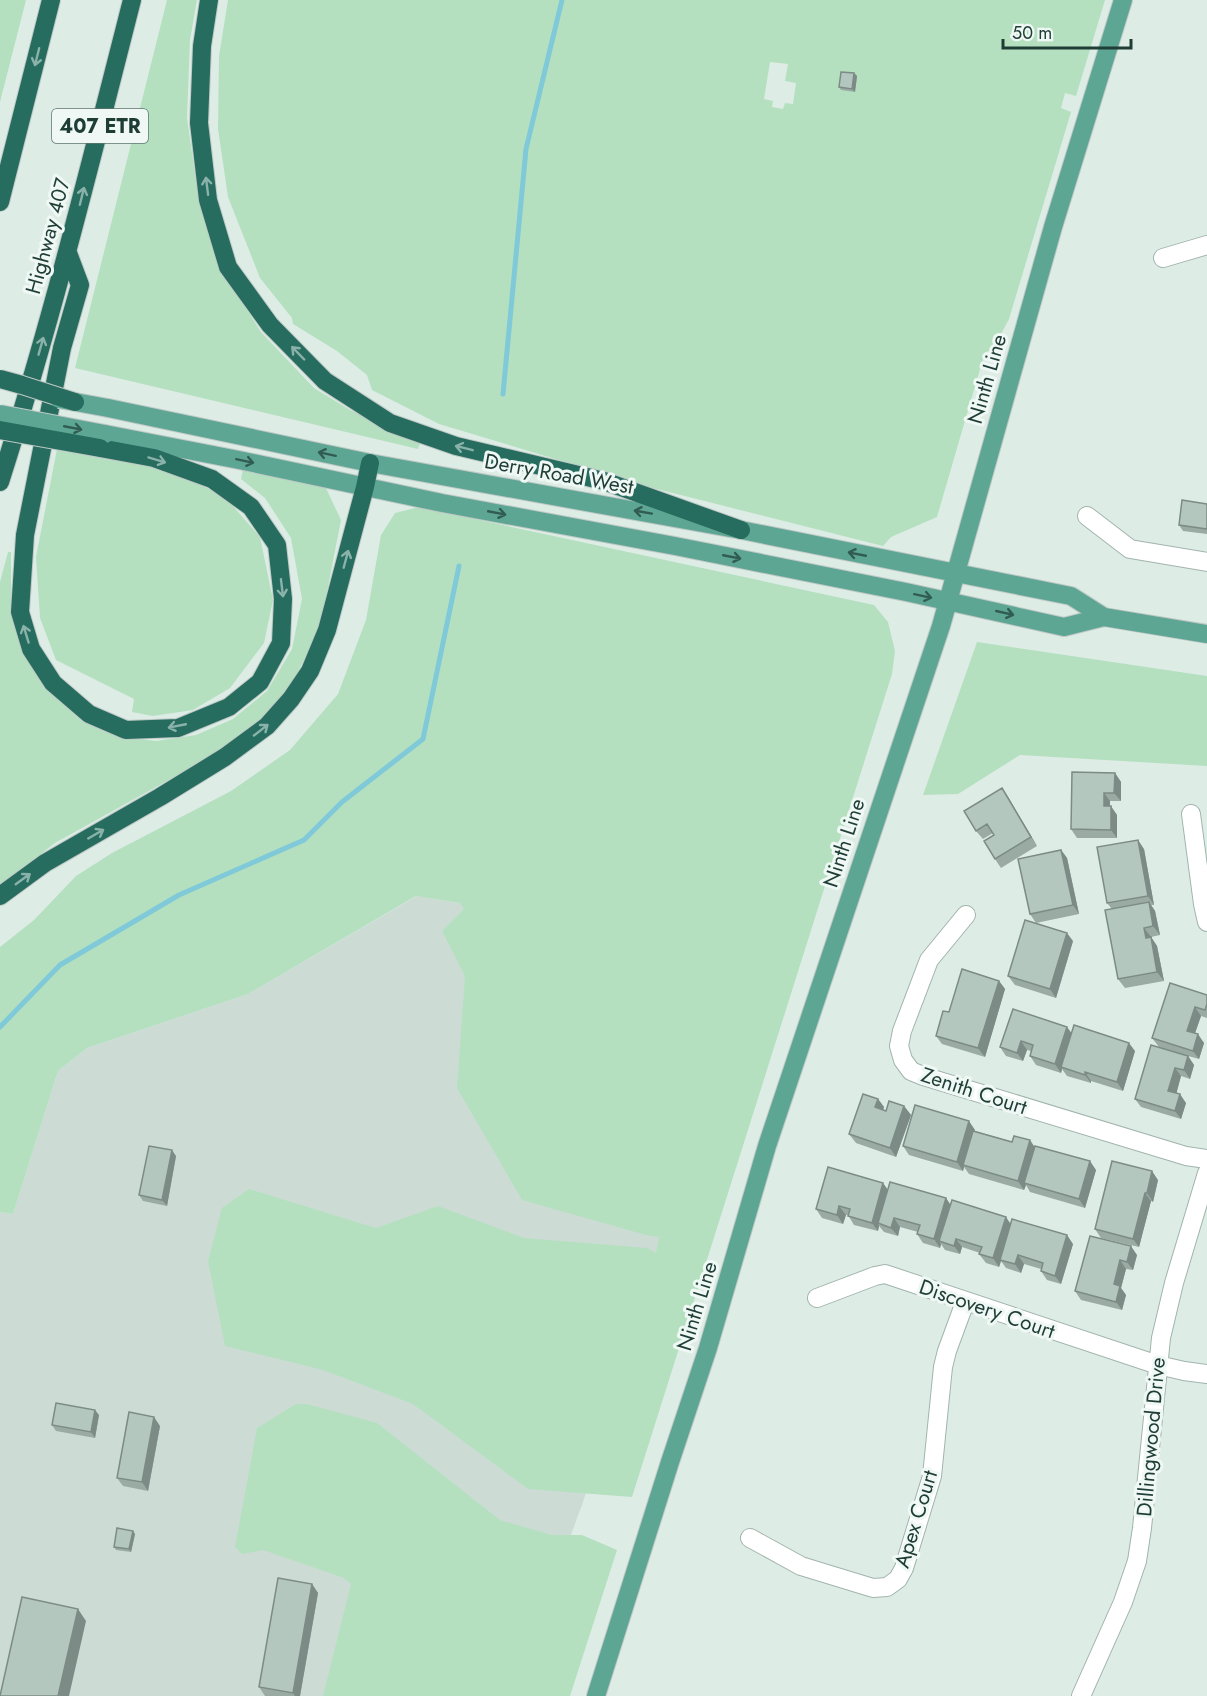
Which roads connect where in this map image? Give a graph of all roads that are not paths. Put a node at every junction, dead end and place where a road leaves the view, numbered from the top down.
1 (51, 0) edge
2 (132, 0) edge
3 (209, 0) edge
4 (1123, 0) edge
5 (0, 202) edge
6 (1207, 245) edge
7 (68, 253) junction
8 (1163, 258) dead end
9 (0, 380) edge
10 (0, 387) edge
11 (75, 402) junction
12 (0, 414) edge
13 (0, 430) edge
14 (102, 441) junction
15 (370, 463) junction
16 (0, 482) edge
17 (365, 487) junction
18 (1087, 516) dead end
19 (741, 530) junction
20 (1207, 562) edge
21 (956, 574) junction
22 (948, 601) junction
23 (1104, 617) junction
24 (1207, 634) edge
25 (1191, 814) dead end
26 (0, 896) edge
27 (966, 915) dead end
28 (1207, 922) edge
29 (1207, 1159) edge
30 (1207, 1173) edge
31 (817, 1298) dead end
32 (965, 1302) junction
33 (1158, 1365) junction
34 (1207, 1374) edge
35 (750, 1538) dead end
36 (596, 1696) edge
37 (1081, 1696) edge

1 -> 5 highway, 407 ETR
7 -> 2 highway, Highway 407 / 407 ETR
19 -> 3 highway
4 - 21 main road, Ninth Line
6 - 8 street
14 -> 7 highway
16 -> 7 highway, Highway 407 / 407 ETR
9 - 11 highway, bridge
10 - 11 main road, Derry Road West, bridge
15 -> 11 main road, Derry Road West, bridge
12 -> 14 main road, Derry Road West, bridge
13 - 14 highway, bridge
14 -> 17 main road, Derry Road West
15 - 17 highway
19 -> 15 main road, Derry Road West
17 -> 22 main road, Derry Road West
26 -> 17 highway
18 - 20 street
21 -> 19 main road, Derry Road West
21 - 22 main road, Ninth Line
21 - 23 main road, Derry Road West
22 -> 23 main road, Derry Road West
22 - 36 main road, Ninth Line
23 - 24 main road, Derry Road West
25 - 28 street
27 - 29 street, Zenith Court
30 - 33 street, Dillingwood Drive
31 - 32 street, Discovery Court
32 - 33 street, Discovery Court
32 - 35 street, Apex Court
33 - 34 street, Discovery Court
33 - 37 street, Dillingwood Drive

